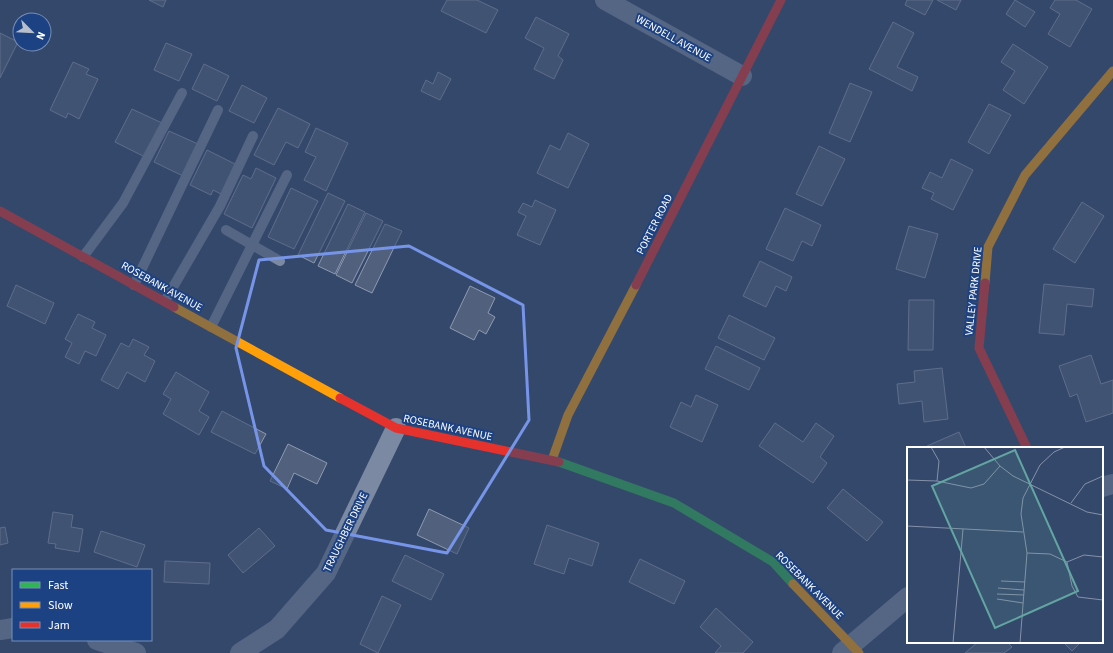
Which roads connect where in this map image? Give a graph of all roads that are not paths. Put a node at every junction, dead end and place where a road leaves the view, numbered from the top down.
1 (605, 0) edge
2 (781, 0) edge
3 (1113, 71) edge
4 (742, 76) junction
5 (182, 93) dead end
6 (218, 110) dead end
7 (254, 136) dead end
8 (287, 175) dead end
9 (0, 211) edge
10 (226, 230) dead end
11 (252, 245) junction
12 (83, 257) junction
13 (280, 261) dead end
14 (134, 285) junction
15 (165, 301) junction
16 (211, 327) junction
17 (396, 428) junction
18 (1027, 447) edge
19 (552, 460) junction
20 (1113, 484) edge
21 (1103, 487) edge
22 (907, 598) edge
23 (12, 628) edge
24 (0, 630) edge
25 (99, 641) edge
26 (851, 650) edge
27 (136, 653) edge
28 (240, 653) edge

1 - 4 street, WENDELL AVENUE
2 - 4 street, PORTER ROAD
3 - 18 street, VALLEY PARK DRIVE
4 - 19 street, PORTER ROAD
5 - 12 lane
6 - 14 lane
7 - 15 lane
8 - 11 lane
9 - 12 street, ROSEBANK AVENUE
10 - 11 lane
11 - 13 lane
11 - 16 lane
12 - 14 street, ROSEBANK AVENUE
14 - 15 street, ROSEBANK AVENUE
15 - 16 street, ROSEBANK AVENUE
16 - 17 street, ROSEBANK AVENUE
17 - 19 street, ROSEBANK AVENUE
17 - 28 street, TRAUGHBER DRIVE
19 - 26 street, ROSEBANK AVENUE
20 - 21 street
22 - 26 street
23 - 24 street
25 - 27 street

